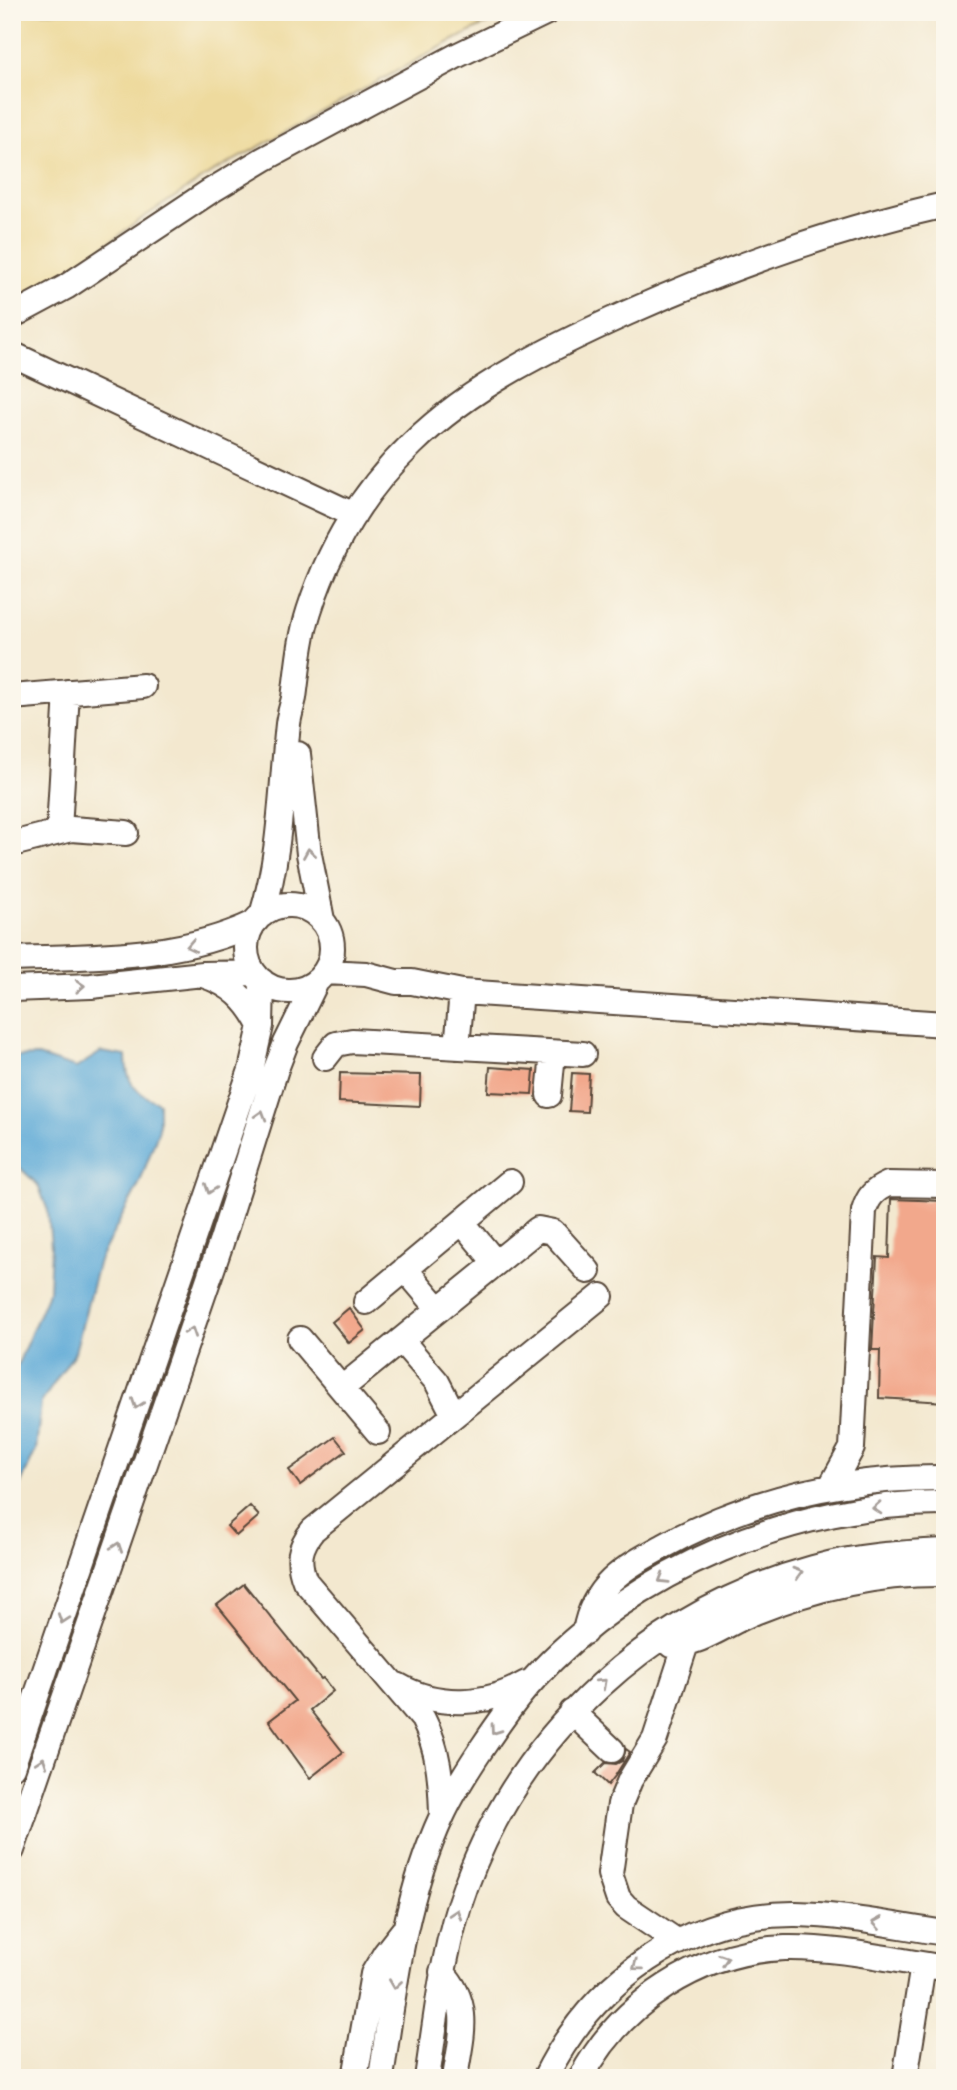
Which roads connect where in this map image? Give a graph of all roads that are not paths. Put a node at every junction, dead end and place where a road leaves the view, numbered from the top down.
1 (547, 12) edge
2 (945, 205) edge
3 (16, 314) edge
4 (21, 357) edge
5 (354, 515) junction
6 (143, 686) dead end
7 (67, 692) junction
8 (12, 697) edge
9 (293, 700) junction
10 (59, 830) junction
11 (126, 833) dead end
12 (12, 844) edge
13 (258, 919) junction
14 (322, 920) junction
15 (12, 959) edge
16 (203, 974) junction
17 (258, 977) junction
18 (321, 977) junction
19 (12, 989) edge
20 (462, 992) junction
21 (945, 1024) edge
22 (261, 1026) junction
23 (457, 1047) junction
24 (553, 1053) junction
25 (583, 1054) dead end
26 (326, 1058) dead end
27 (549, 1095) dead end
28 (510, 1182) dead end
29 (945, 1185) edge
30 (462, 1222) junction
31 (495, 1262) junction
32 (405, 1269) junction
33 (588, 1271) dead end
34 (601, 1296) dead end
35 (366, 1302) dead end
36 (439, 1309) junction
37 (300, 1339) dead end
38 (401, 1340) junction
39 (342, 1388) junction
40 (454, 1415) junction
41 (378, 1432) dead end
42 (852, 1448) junction
43 (945, 1478) edge
44 (883, 1481) junction
45 (831, 1486) junction
46 (945, 1503) edge
47 (723, 1517) junction
48 (763, 1533) junction
49 (945, 1551) edge
50 (945, 1574) edge
51 (585, 1632) junction
52 (653, 1642) junction
53 (685, 1644) junction
54 (388, 1679) junction
55 (534, 1679) junction
56 (572, 1712) junction
57 (612, 1750) dead end
58 (12, 1767) edge
59 (442, 1815) junction
60 (12, 1850) edge
61 (406, 1928) junction
62 (945, 1933) edge
63 (678, 1941) junction
64 (934, 1967) edge
65 (443, 1972) junction
66 (355, 2078) edge
67 (381, 2078) edge
68 (427, 2078) edge
69 (455, 2078) edge
70 (545, 2078) edge
71 (581, 2078) edge
72 (905, 2078) edge

1 - 3 street
2 - 5 street
3 - 4 street
4 - 5 street
5 - 9 street
6 - 7 street
7 - 8 street
7 - 10 street
9 - 13 street
14 -> 9 street
10 - 11 street
10 - 12 street
13 - 14 street
13 -> 15 street
13 - 17 street
14 - 18 street
16 - 17 street
19 -> 16 street
16 - 22 street
17 - 18 street
17 - 22 street
18 - 20 street
60 -> 18 street
20 - 21 street
20 - 23 street
22 -> 58 street
23 - 24 street
23 - 26 street
24 - 25 street
24 - 27 street
28 - 30 street
29 - 42 street
30 - 31 street
30 - 32 street
31 - 33 street
31 - 36 street
32 - 35 street
32 - 36 street
34 - 40 street
36 - 38 street
37 - 39 street
38 - 39 street
38 - 40 street
39 - 41 street
40 - 54 street
42 - 44 street
42 - 45 street
43 - 44 street
44 - 45 street
45 - 47 street
46 -> 48 street
47 - 48 street
47 - 51 street
48 -> 51 street
52 -> 49 street
50 - 53 street
51 - 55 street
52 - 53 street
56 -> 52 street
53 - 63 street
54 - 55 street
54 - 59 street
55 -> 59 street
56 - 57 street
65 -> 56 street
59 - 61 street
61 - 66 street
61 -> 67 street
62 -> 63 street
63 -> 70 street
71 -> 64 street
64 - 72 street
65 - 68 street
65 - 69 street

